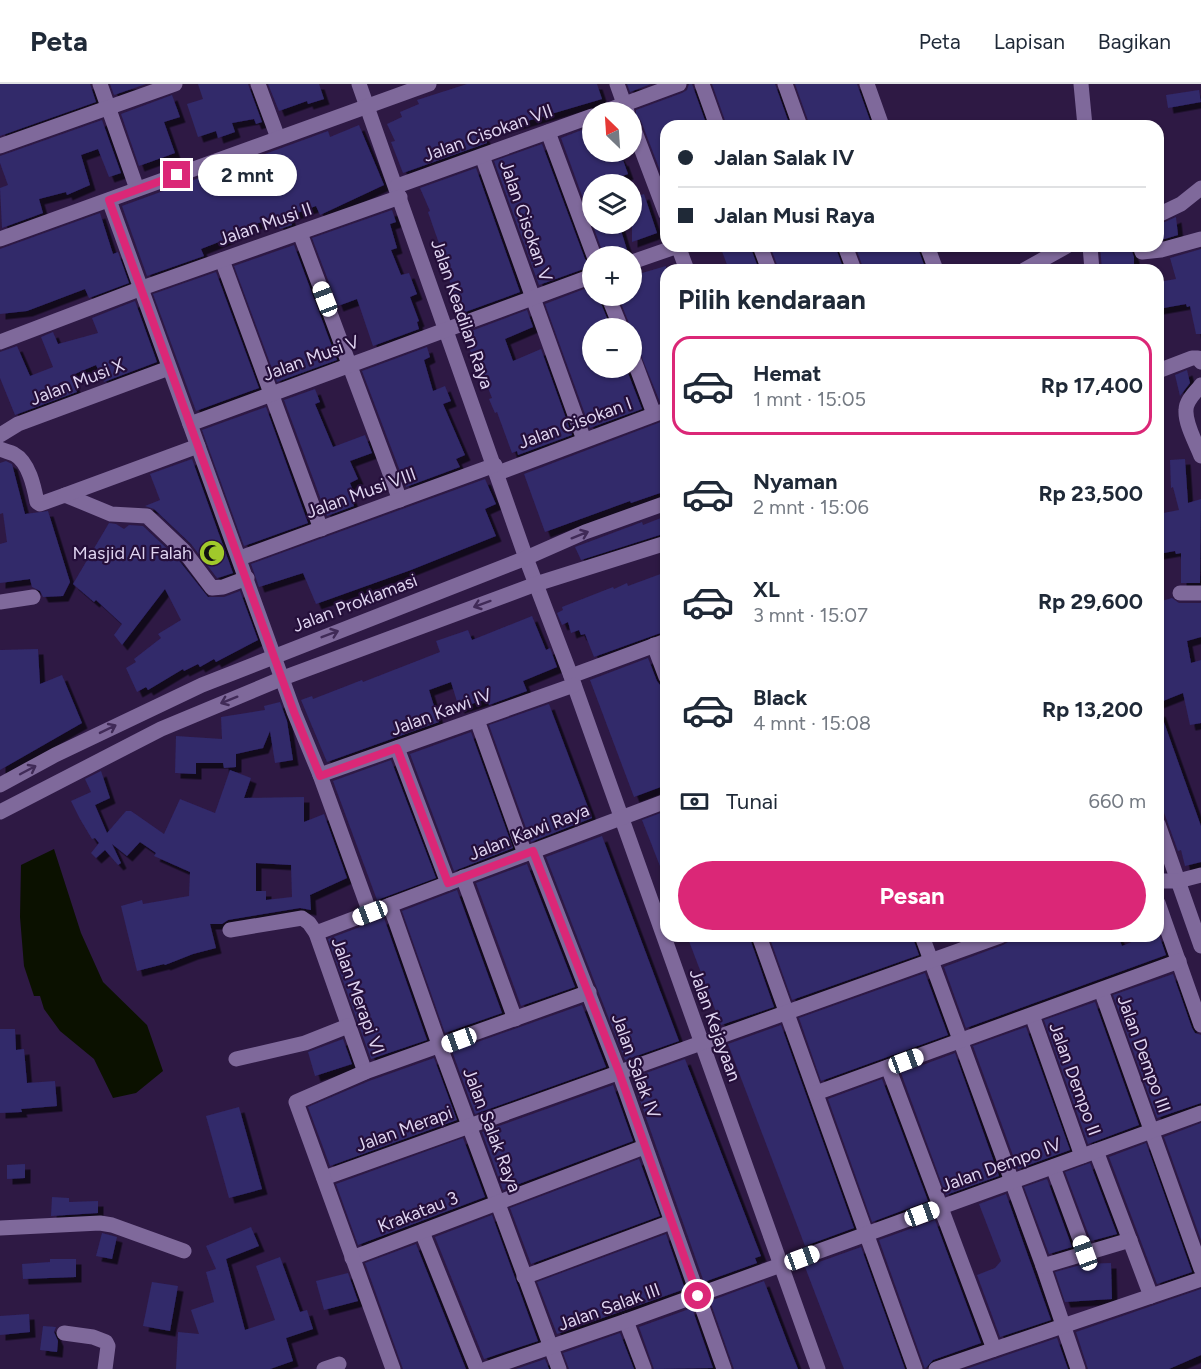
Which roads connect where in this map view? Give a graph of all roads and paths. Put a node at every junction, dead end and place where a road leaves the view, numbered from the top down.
1 (100, 84) edge
2 (175, 84) edge
3 (258, 84) edge
4 (359, 84) edge
5 (429, 84) edge
6 (617, 84) edge
7 (679, 84) edge
8 (702, 84) edge
9 (785, 84) edge
10 (867, 84) edge
11 (1081, 84) edge
12 (623, 102) edge
13 (641, 102) edge
14 (367, 106) junction
15 (109, 108) junction
16 (582, 120) edge
17 (715, 120) edge
18 (798, 120) edge
19 (880, 120) edge
20 (1084, 120) edge
21 (548, 132) junction
22 (278, 138) junction
23 (0, 146) edge
24 (642, 150) edge
25 (482, 156) junction
26 (1201, 188) edge
27 (137, 189) junction
28 (399, 192) junction
29 (660, 198) edge
30 (109, 200) junction
31 (1164, 212) edge
32 (300, 233) junction
33 (0, 239) edge
34 (1201, 239) edge
35 (590, 246) edge
36 (1164, 249) edge
37 (661, 252) edge
38 (1056, 252) edge
39 (642, 259) edge
40 (222, 260) junction
41 (1035, 264) edge
42 (582, 280) edge
43 (142, 288) junction
44 (532, 299) junction
45 (446, 330) junction
46 (0, 342) edge
47 (1201, 362) edge
48 (350, 365) junction
49 (169, 368) junction
50 (1164, 369) edge
51 (642, 375) edge
52 (1201, 385) edge
53 (271, 394) junction
54 (660, 412) edge
55 (190, 423) junction
56 (0, 435) edge
57 (584, 440) junction
58 (198, 446) junction
59 (0, 449) edge
60 (1201, 456) edge
61 (497, 469) junction
62 (65, 495) junction
63 (400, 500) junction
64 (660, 505) edge
65 (321, 529) junction
66 (660, 545) edge
67 (240, 558) junction
68 (526, 558) junction
69 (247, 578) junction
70 (536, 584) junction
71 (1180, 593) dead end
72 (1201, 593) edge
73 (33, 597) dead end
74 (0, 602) edge
75 (660, 643) edge
76 (275, 656) junction
77 (283, 678) junction
78 (573, 680) junction
79 (477, 720) junction
80 (397, 748) junction
81 (55, 755) junction
82 (67, 776) junction
83 (320, 776) junction
84 (0, 785) edge
85 (660, 803) edge
86 (0, 812) edge
87 (621, 818) junction
88 (1164, 841) edge
89 (529, 852) junction
90 (1201, 875) edge
91 (463, 877) junction
92 (1164, 881) edge
93 (1178, 881) junction
94 (448, 883) junction
95 (390, 905) junction
96 (370, 913) junction
97 (1164, 920) edge
98 (660, 929) edge
99 (230, 930) dead end
100 (316, 933) junction
101 (665, 942) edge
102 (761, 942) edge
103 (924, 942) edge
104 (984, 942) edge
105 (1201, 946) edge
106 (1179, 961) junction
107 (930, 962) junction
108 (1101, 990) junction
109 (588, 992) junction
110 (786, 1011) junction
111 (1032, 1015) junction
112 (514, 1019) junction
113 (1201, 1025) edge
114 (348, 1026) junction
115 (960, 1041) junction
116 (700, 1043) junction
117 (440, 1047) junction
118 (236, 1059) dead end
119 (888, 1067) junction
120 (365, 1072) junction
121 (619, 1072) junction
122 (816, 1093) junction
123 (1201, 1113) edge
124 (469, 1126) junction
125 (1151, 1131) junction
126 (645, 1147) junction
127 (1089, 1153) junction
128 (1053, 1167) junction
129 (324, 1179) junction
130 (1011, 1182) junction
131 (499, 1203) junction
132 (941, 1208) junction
133 (671, 1222) junction
134 (0, 1228) edge
135 (422, 1232) junction
136 (866, 1235) junction
137 (1130, 1240) junction
138 (184, 1251) dead end
139 (1085, 1253) junction
140 (351, 1258) junction
141 (781, 1266) junction
142 (1043, 1266) junction
143 (1201, 1269) edge
144 (524, 1277) junction
145 (1201, 1279) edge
146 (698, 1296) junction
147 (1151, 1296) junction
148 (626, 1321) junction
149 (1062, 1325) junction
150 (64, 1333) dead end
151 (551, 1348) junction
152 (994, 1349) junction
153 (339, 1364) dead end
154 (105, 1369) edge
155 (324, 1369) edge
156 (393, 1369) edge
157 (477, 1369) edge
158 (486, 1369) edge
159 (559, 1369) edge
160 (644, 1369) edge
161 (724, 1369) edge
162 (818, 1369) edge
163 (915, 1369) edge
164 (936, 1369) edge
165 (1078, 1369) edge

1 - 15 street
2 - 15 street
3 - 22 street
4 - 14 street, Jalan Keadilan Raya
5 - 14 street
6 - 12 street
7 - 13 street
8 - 17 street
9 - 18 street
10 - 19 street
11 - 20 street
14 - 22 street
14 - 28 street, Jalan Keadilan Raya
15 - 23 street
15 - 27 street
16 - 21 street, Jalan Cisokan VII
21 - 25 street, Jalan Cisokan VII
21 - 35 street
22 - 27 street
24 - 29 street
25 - 28 street, Jalan Cisokan VII
25 - 44 street, Jalan Cisokan V
26 - 31 street
27 - 30 street
28 - 32 street, Jalan Musi II
28 - 45 street, Jalan Keadilan Raya
30 - 33 street
30 - 43 street
32 - 40 street, Jalan Musi II
32 - 48 street
34 - 36 street
37 - 39 street
38 - 41 street
40 - 43 street, Jalan Musi II
40 - 53 street
42 - 44 street, Jalan Musi V
43 - 46 street, Jalan Musi II
43 - 49 street
44 - 45 street, Jalan Musi V
44 - 57 street, Jalan Cisokan V
45 - 48 street, Jalan Musi V
45 - 61 street, Jalan Keadilan Raya
47 - 50 street
48 - 53 street, Jalan Musi V
48 - 63 street
49 - 55 street
49 - 56 street, Jalan Musi X
51 - 54 street
52 - 60 street
53 - 55 street, Jalan Musi V
53 - 65 street
54 - 57 street, Jalan Cisokan I
55 - 58 street
57 - 61 street, Jalan Cisokan I
58 - 62 street
58 - 67 street
59 - 62 street
61 - 63 street, Jalan Musi VIII
61 - 68 street, Jalan Keadilan Raya
62 - 69 street
63 - 65 street, Jalan Musi VIII
68 -> 64 street, Jalan Proklamasi
65 - 67 street, Jalan Musi VIII
66 - 70 street
67 - 69 street
68 - 70 street, Jalan Kejayaan
76 -> 68 street, Jalan Proklamasi
69 - 76 street
70 -> 77 street
70 - 78 street, Jalan Kejayaan
71 - 72 street
73 - 74 street
75 - 78 street, Jalan Kawi IV
76 - 77 street
81 -> 76 street, Jalan Proklamasi
77 -> 82 street
77 - 83 street
78 - 79 street, Jalan Kawi IV
78 - 87 street, Jalan Kejayaan
79 - 80 street, Jalan Kawi IV
79 - 89 street, Jalan Salak IV
80 - 83 street, Jalan Kawi IV
80 - 94 street
81 - 82 street
84 -> 81 street, Jalan Proklamasi
82 - 86 street
83 - 96 street
85 - 87 street, Jalan Kawi Raya
87 - 89 street, Jalan Kawi Raya
87 - 98 street, Jalan Kejayaan
88 - 93 street
89 - 91 street, Jalan Kawi Raya
89 - 109 street, Jalan Salak IV
90 - 93 street
91 - 94 street, Jalan Kawi Raya
91 - 112 street
92 - 93 street
93 - 105 street
94 - 95 street, Jalan Kawi Raya
95 - 96 street, Jalan Kawi Raya
95 - 117 street, Jalan Salak Raya
96 - 100 street, Jalan Kawi Raya
97 - 106 street
99 - 100 street
100 - 114 street, Jalan Merapi VI
101 - 116 street, Jalan Kejayaan
102 - 110 street
103 - 107 street
104 - 107 street, Jalan Merapi
106 - 108 street
106 - 113 street
107 - 110 street, Jalan Merapi
107 - 115 street
108 - 111 street
108 - 125 street, Jalan Dempo III
109 - 112 street
109 - 121 street, Jalan Salak IV
110 - 116 street, Jalan Merapi
110 - 122 street
111 - 115 street
111 - 127 street, Jalan Dempo II
112 - 117 street
114 - 118 street
114 - 120 street, Jalan Merapi VI
115 - 119 street
115 - 130 street
116 - 121 street, Jalan Merapi
116 - 141 street, Jalan Kejayaan
117 - 120 street
117 - 124 street, Jalan Salak Raya
119 - 122 street
119 - 132 street
120 - 129 street
121 - 124 street, Jalan Merapi
121 - 126 street, Jalan Salak IV
122 - 136 street
123 - 125 street, Jalan Dempo IV
124 - 129 street, Jalan Merapi
124 - 131 street, Jalan Salak Raya
125 - 127 street, Jalan Dempo IV
125 - 143 street, Jalan Dempo III
126 - 131 street, Krakatau 3
126 - 133 street, Jalan Salak IV
127 - 128 street, Jalan Dempo IV
127 - 137 street, Jalan Dempo II
128 - 130 street, Jalan Dempo IV
128 - 139 street
129 - 140 street
130 - 132 street, Jalan Dempo IV
130 - 142 street
131 - 135 street, Krakatau 3
131 - 144 street, Jalan Salak Raya
132 - 136 street, Jalan Dempo IV
132 - 152 street
133 - 144 street
133 - 146 street, Jalan Salak IV
134 - 138 street
135 - 140 street, Krakatau 3
135 - 157 street
136 - 141 street, Jalan Dempo IV
136 - 163 street
137 - 139 street
137 - 147 street, Jalan Dempo II
139 - 142 street
140 - 156 street
141 - 146 street, Jalan Salak III
141 - 162 street, Jalan Kejayaan
142 - 149 street
144 - 151 street, Jalan Salak Raya
145 - 147 street
146 - 148 street, Jalan Salak III
146 - 161 street, Jalan Salak IV
147 - 149 street
148 - 151 street, Jalan Salak III
148 - 160 street
149 - 152 street
149 - 165 street
150 - 154 street
151 - 158 street, Jalan Salak III
151 - 159 street, Jalan Salak Raya
152 - 164 street
153 - 155 street

